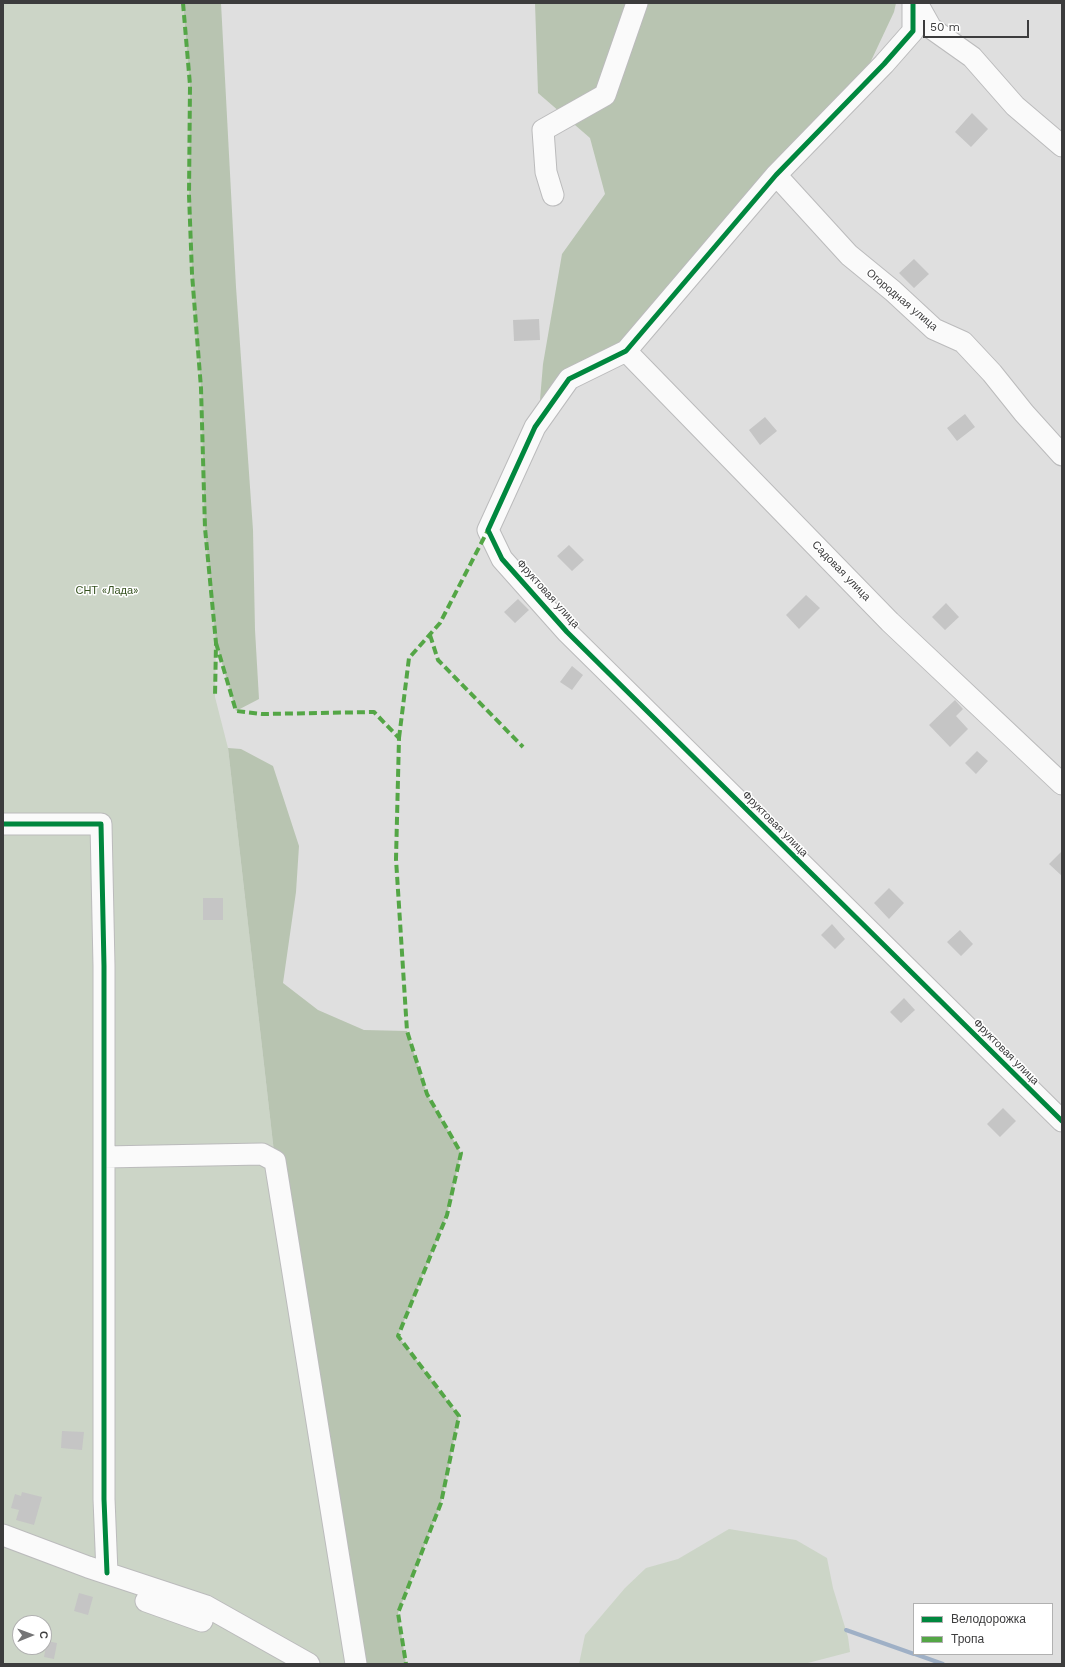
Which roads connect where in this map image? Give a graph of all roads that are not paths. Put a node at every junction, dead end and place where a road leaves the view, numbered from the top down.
1 (637, 3) edge
2 (912, 3) edge
3 (917, 3) edge
4 (1062, 146) edge
5 (776, 175) junction
6 (553, 195) dead end
7 (626, 351) junction
8 (1062, 455) edge
9 (1062, 784) edge
10 (3, 824) edge
11 (1062, 1121) edge
12 (104, 1157) junction
13 (3, 1535) edge
14 (3, 1547) edge
15 (107, 1573) junction
16 (202, 1621) dead end
17 (309, 1664) edge
18 (356, 1664) edge

1 - 6 street
2 - 5 street
3 - 4 street
5 - 7 street
5 - 8 street, Огородная улица
7 - 9 street, Садовая улица
7 - 11 street, Фруктовая улица
10 - 12 street
12 - 15 street
12 - 18 street
13 - 15 street
14 - 16 street
15 - 17 street

